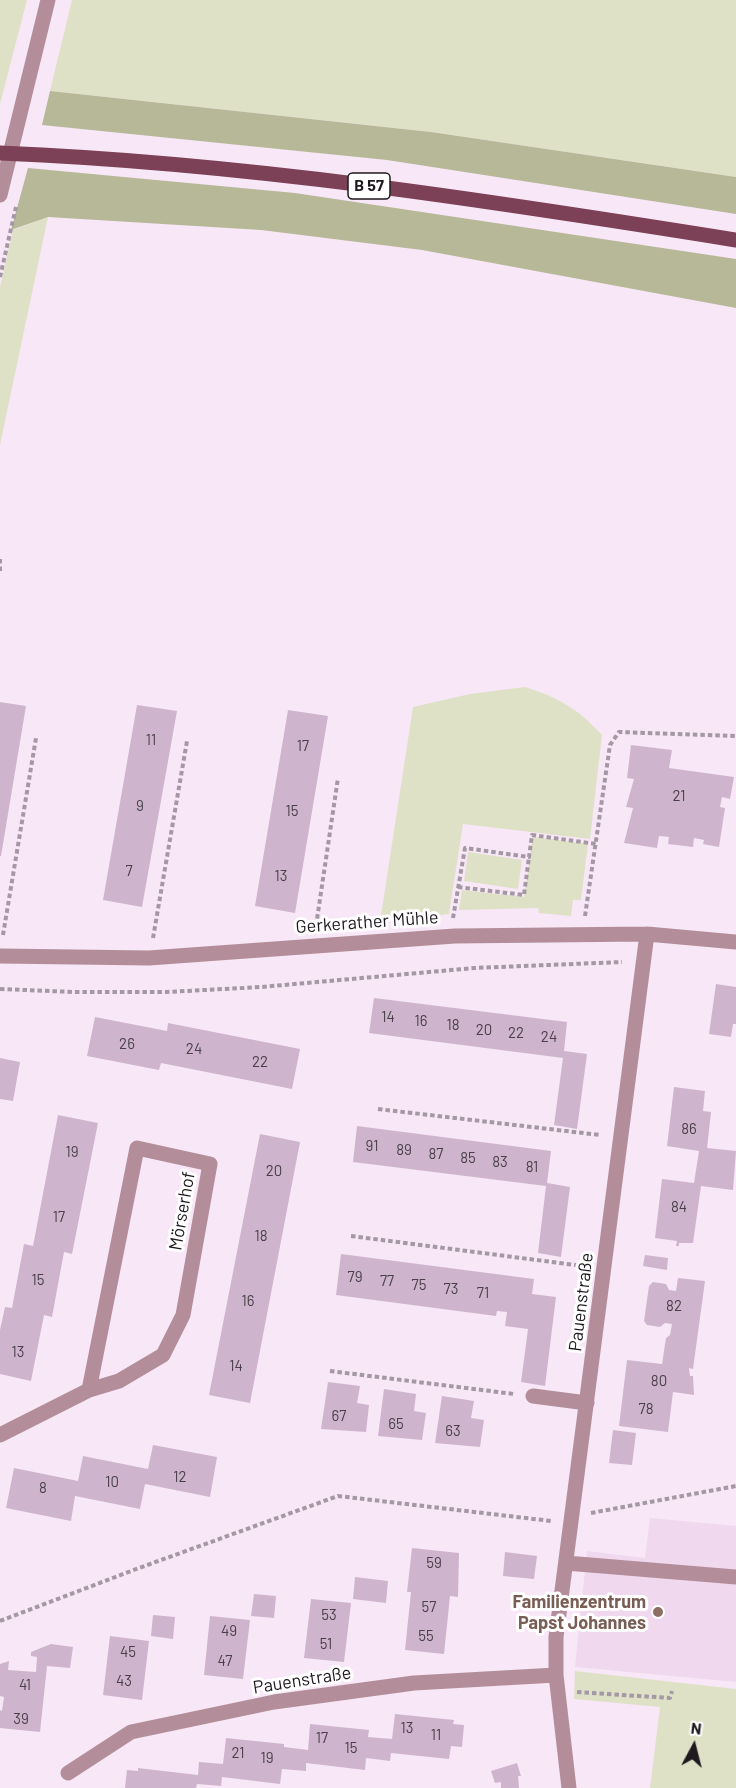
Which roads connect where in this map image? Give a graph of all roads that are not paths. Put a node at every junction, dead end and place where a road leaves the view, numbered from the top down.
1 (48, 0) edge
2 (0, 153) edge
3 (0, 195) edge
4 (736, 240) edge
5 (648, 934) junction
6 (736, 942) edge
7 (0, 956) edge
8 (89, 1390) junction
9 (533, 1396) road end
10 (587, 1403) junction
11 (0, 1435) edge
12 (566, 1563) junction
13 (736, 1577) edge
14 (557, 1682) junction
15 (68, 1773) dead end
16 (569, 1788) edge

1 - 3 street
2 - 4 main road, B 57
5 - 6 street, Gerkerather Mühle
5 - 7 street, Gerkerather Mühle
5 - 10 street, Pauenstraße
8 - 8 street, Mörserhof
8 - 11 street, Mörserhof
9 - 10 street
10 - 12 street, Pauenstraße
12 - 13 street
12 - 14 street, Pauenstraße
14 - 15 street, Pauenstraße
14 - 16 street, Pauenstraße

